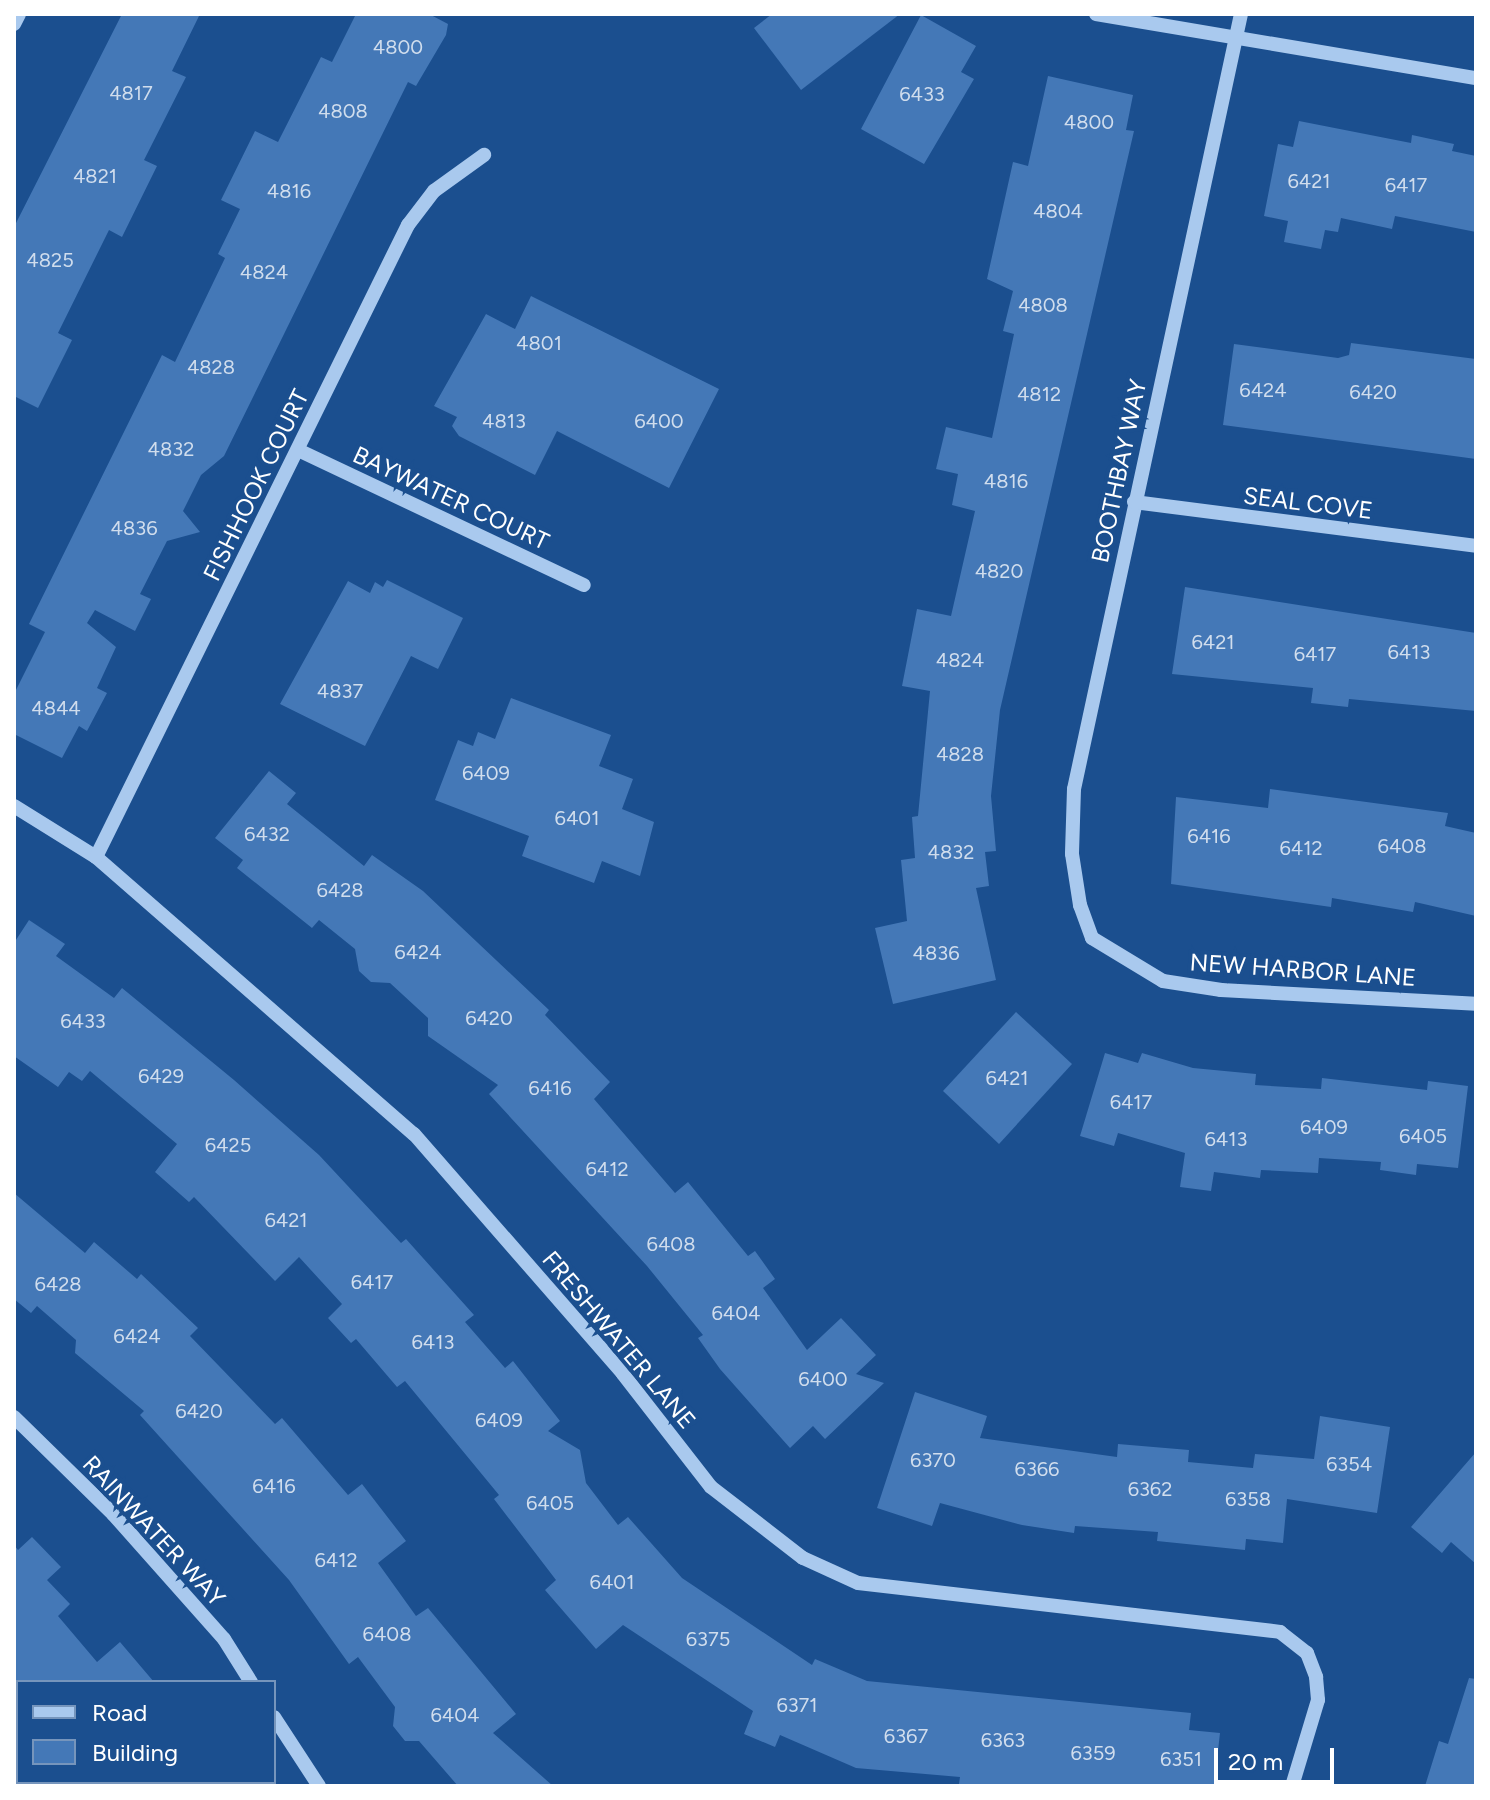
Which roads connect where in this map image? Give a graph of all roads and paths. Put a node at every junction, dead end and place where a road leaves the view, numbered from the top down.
1 (19, 14) edge
2 (1096, 14) edge
3 (1241, 14) edge
4 (14, 24) edge
5 (1233, 37) junction
6 (1476, 78) edge
7 (484, 155) dead end
8 (298, 450) junction
9 (1134, 502) junction
10 (1476, 546) edge
11 (584, 585) dead end
12 (14, 806) edge
13 (96, 857) junction
14 (1092, 938) joint
15 (1476, 1004) edge
16 (14, 1417) edge
17 (250, 1680) edge
18 (276, 1720) edge
19 (319, 1786) edge
20 (1292, 1786) edge

1 - 4 street
2 - 5 street
3 - 5 street, BOOTHBAY WAY
5 - 6 street
5 - 9 street, BOOTHBAY WAY
7 - 8 street, FISHHOOK COURT
8 - 11 street, BAYWATER COURT
8 - 13 street, FISHHOOK COURT
9 - 10 street, SEAL COVE
9 - 14 street, BOOTHBAY WAY
12 - 13 street, FRESHWATER LANE
13 - 20 street, FRESHWATER LANE
14 - 15 street, NEW HARBOR LANE
16 - 17 street, RAINWATER WAY
18 - 19 street

